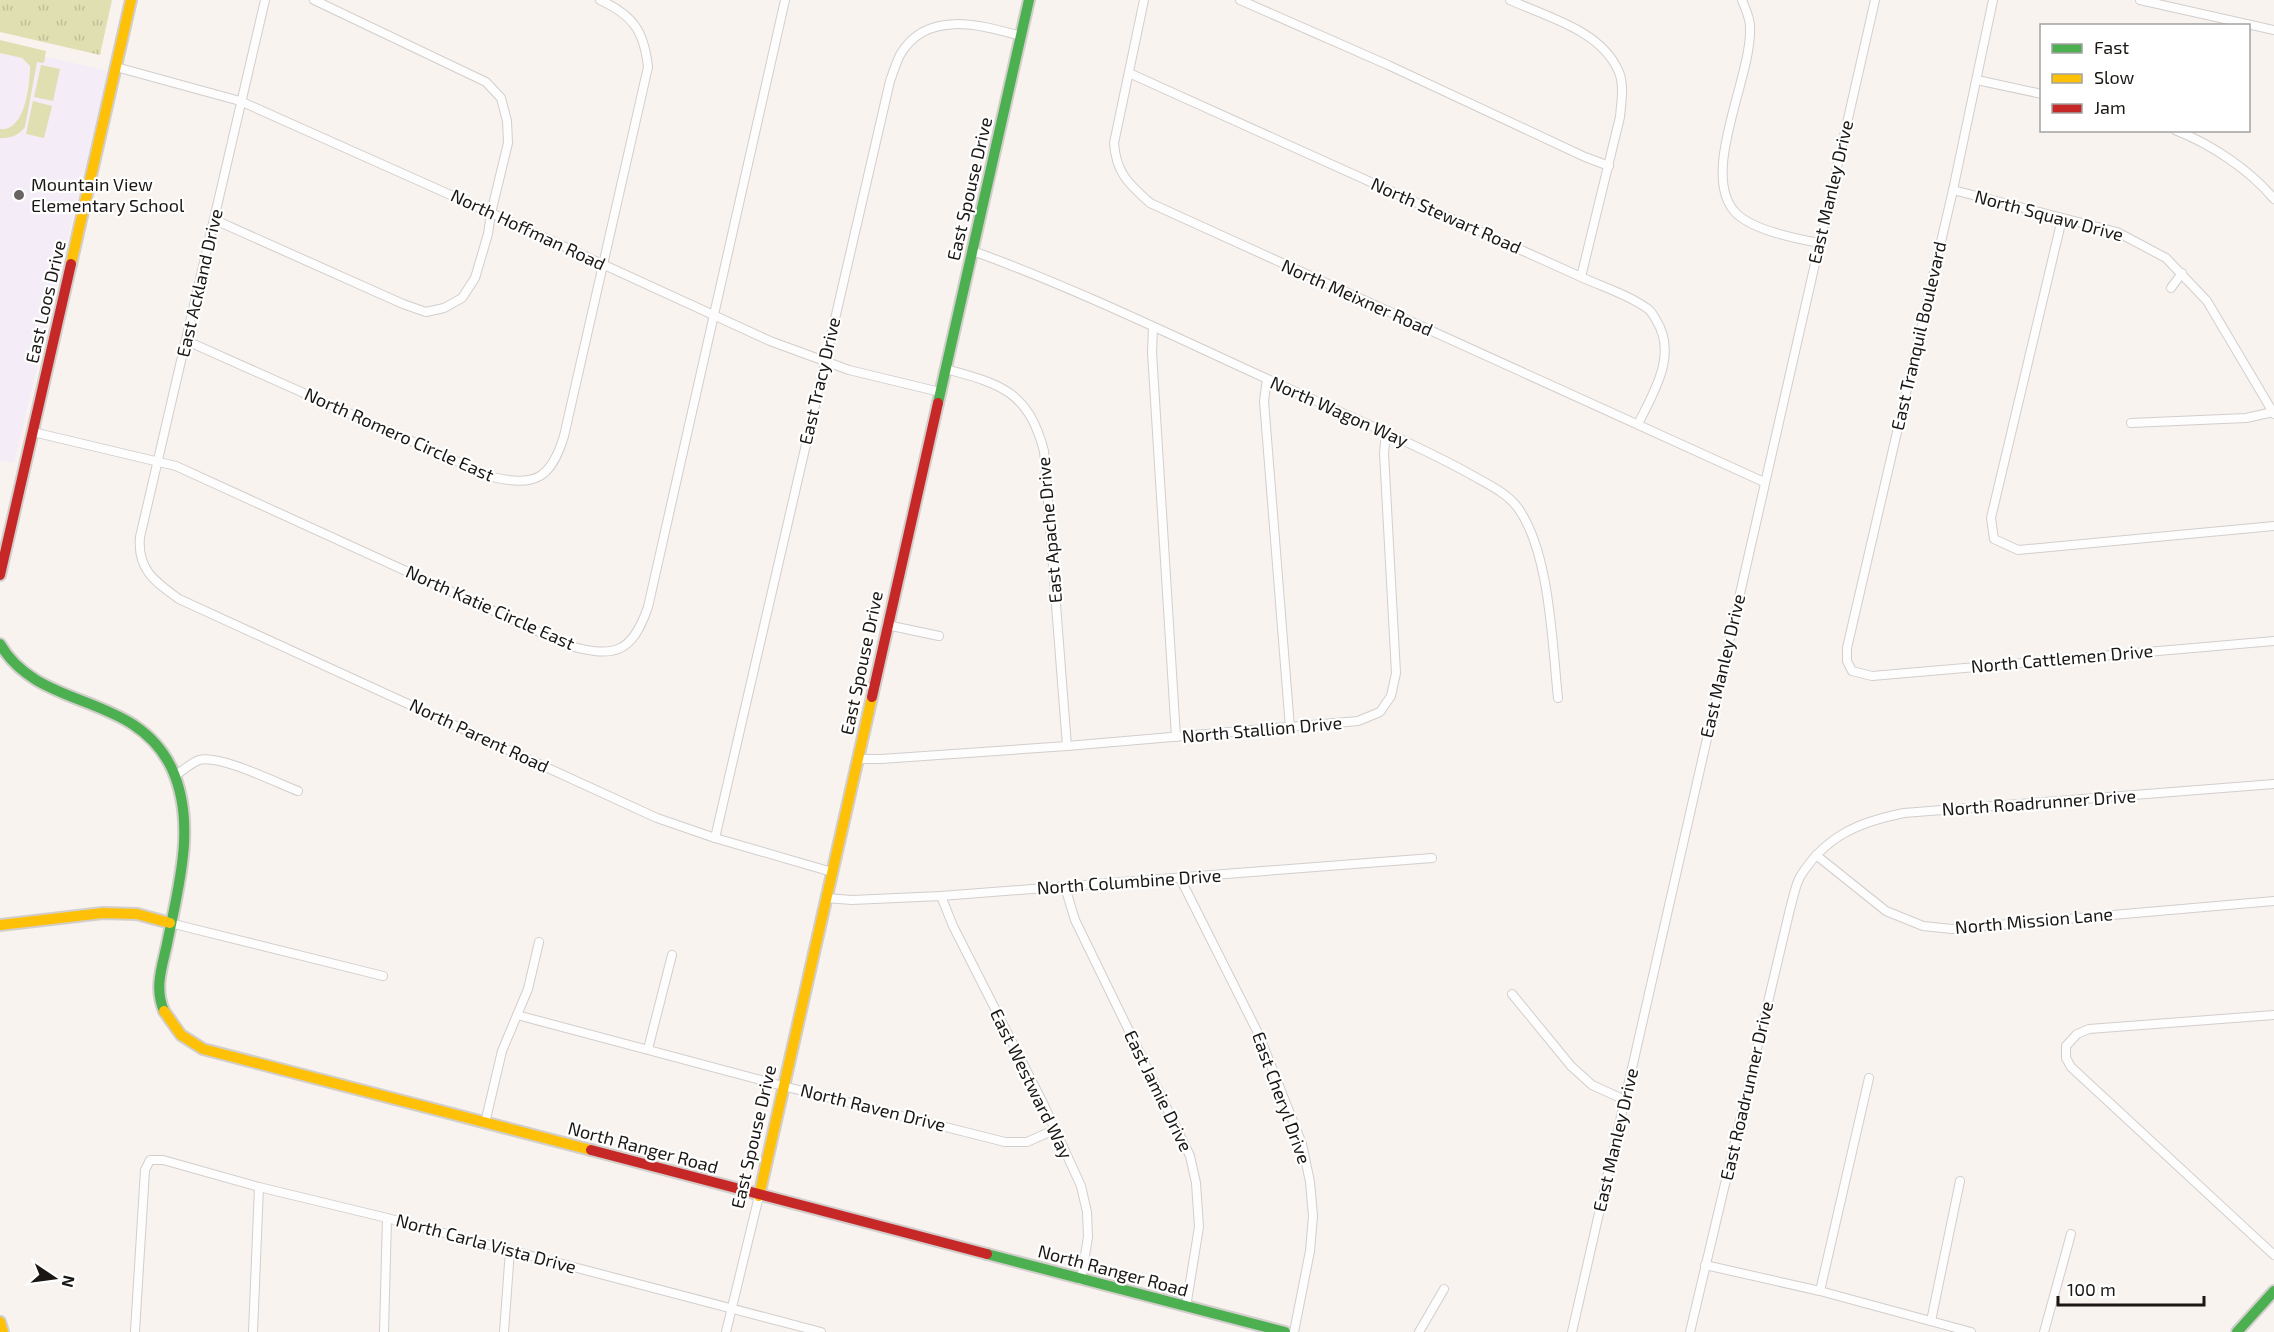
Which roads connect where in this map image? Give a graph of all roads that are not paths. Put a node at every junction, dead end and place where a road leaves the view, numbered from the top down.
1 (131, 0) edge
2 (265, 0) edge
3 (314, 0) edge
4 (600, 0) edge
5 (785, 0) edge
6 (1029, 0) edge
7 (1144, 0) edge
8 (1240, 0) edge
9 (1510, 0) edge
10 (1742, 0) edge
11 (1875, 0) edge
12 (1993, 0) edge
13 (2140, 0) edge
14 (2247, 24) edge
15 (2250, 25) edge
16 (2274, 30) edge
17 (1021, 36) junction
18 (116, 67) junction
19 (1129, 73) junction
20 (1977, 80) junction
21 (2040, 94) edge
22 (240, 101) junction
23 (2180, 132) edge
24 (1609, 166) junction
25 (1953, 190) junction
26 (2274, 200) edge
27 (491, 213) junction
28 (2062, 219) junction
29 (215, 220) junction
30 (1820, 243) junction
31 (973, 251) junction
32 (603, 265) junction
33 (2182, 273) junction
34 (1581, 277) junction
35 (2171, 288) dead end
36 (715, 315) junction
37 (1153, 327) junction
38 (187, 341) junction
39 (824, 362) junction
40 (946, 369) junction
41 (1266, 379) junction
42 (940, 392) junction
43 (2274, 413) edge
44 (2131, 423) dead end
45 (1638, 424) junction
46 (33, 432) junction
47 (1386, 433) junction
48 (158, 461) junction
49 (1764, 482) junction
50 (2274, 526) edge
51 (143, 565) joint
52 (0, 576) edge
53 (887, 625) junction
54 (939, 636) dead end
55 (2274, 641) edge
56 (1, 647) edge
57 (1852, 671) joint
58 (1558, 698) dead end
59 (1290, 728) junction
60 (1176, 737) junction
61 (1067, 746) junction
62 (859, 759) junction
63 (175, 776) junction
64 (2274, 784) edge
65 (298, 791) dead end
66 (715, 838) junction
67 (1816, 855) junction
68 (1432, 858) dead end
69 (832, 872) junction
70 (1180, 878) junction
71 (1065, 887) junction
72 (941, 896) junction
73 (826, 898) junction
74 (2274, 901) edge
75 (171, 923) junction
76 (0, 925) edge
77 (539, 942) dead end
78 (672, 955) dead end
79 (383, 976) dead end
80 (1512, 994) dead end
81 (517, 1015) junction
82 (2274, 1015) edge
83 (648, 1049) junction
84 (1869, 1078) dead end
85 (783, 1086) junction
86 (1625, 1100) junction
87 (485, 1123) junction
88 (1054, 1130) junction
89 (1960, 1181) dead end
90 (259, 1187) junction
91 (759, 1196) junction
92 (387, 1218) junction
93 (2071, 1234) dead end
94 (510, 1250) junction
95 (2274, 1255) edge
96 (1705, 1265) junction
97 (1081, 1280) junction
98 (1444, 1290) dead end
99 (2274, 1290) edge
100 (1820, 1291) junction
101 (1186, 1306) junction
102 (732, 1309) junction
103 (1931, 1321) junction
104 (0, 1322) edge
105 (135, 1331) edge
106 (3, 1332) edge
107 (253, 1332) edge
108 (384, 1332) edge
109 (504, 1332) edge
110 (726, 1332) edge
111 (821, 1332) edge
112 (1286, 1332) edge
113 (1294, 1332) edge
114 (1419, 1332) edge
115 (1572, 1332) edge
116 (1690, 1332) edge
117 (1971, 1332) edge
118 (2044, 1332) edge
119 (2237, 1332) edge

1 - 18 street, East Loos Drive
2 - 22 street, East Ackland Drive
3 - 27 street
4 - 32 street, North Romero Circle East
5 - 36 street, North Katie Circle East
6 - 17 street, East Spouse Drive
7 - 19 street, North Meixner Road
8 - 24 street
9 - 24 street
10 - 30 street
11 - 30 street, East Manley Drive
12 - 20 street, East Tranquil Boulevard
13 - 14 street
15 - 16 street
17 - 31 street, East Spouse Drive
17 - 39 street, East Tracy Drive
18 - 22 street, North Hoffman Road
18 - 46 street, East Loos Drive
19 - 34 street, North Stewart Road
19 - 45 street, North Meixner Road
20 - 21 street
20 - 25 street, East Tranquil Boulevard
22 - 27 street, North Hoffman Road
22 - 29 street, East Ackland Drive
23 - 26 street
24 - 34 street
25 - 28 street, North Squaw Drive
25 - 57 street, East Tranquil Boulevard
27 - 29 street
27 - 32 street, North Hoffman Road
28 - 33 street, North Squaw Drive
28 - 50 street
29 - 38 street, East Ackland Drive
30 - 49 street, East Manley Drive
31 - 37 street, North Wagon Way
31 - 40 street, East Spouse Drive
32 - 36 street, North Hoffman Road
32 - 38 street, North Romero Circle East
33 - 35 street
33 - 43 street, North Squaw Drive
34 - 45 street, North Stewart Road
36 - 39 street, North Hoffman Road
36 - 48 street, North Katie Circle East
37 - 41 street, North Wagon Way
37 - 60 street
38 - 48 street, East Ackland Drive
39 - 42 street, North Hoffman Road
39 - 66 street, East Tracy Drive
40 - 42 street, East Spouse Drive
40 - 61 street, East Apache Drive
41 - 47 street, North Wagon Way
41 - 59 street
42 - 53 street, East Spouse Drive
43 - 44 street
45 - 49 street, North Meixner Road
46 - 48 street, North Katie Circle East
46 - 52 street, East Loos Drive
47 - 58 street, North Wagon Way
47 - 59 street, North Stallion Drive
48 - 51 street, East Ackland Drive
49 - 86 street, East Manley Drive
51 - 66 street, North Parent Road
53 - 54 street
53 - 62 street, East Spouse Drive
55 - 57 street, North Cattlemen Drive
56 - 63 street, North Ranger Road
59 - 60 street, North Stallion Drive
60 - 61 street, North Stallion Drive
61 - 62 street, North Stallion Drive
62 - 69 street, East Spouse Drive
63 - 65 street
63 - 75 street, North Ranger Road
64 - 67 street, North Roadrunner Drive
66 - 69 street, North Parent Road
67 - 74 street, North Mission Lane
67 - 96 street, East Roadrunner Drive
68 - 70 street, North Columbine Drive
69 - 73 street, East Spouse Drive
70 - 71 street, North Columbine Drive
70 - 113 street, East Cheryl Drive
71 - 72 street, North Columbine Drive
71 - 101 street, East Jamie Drive
72 - 73 street, North Columbine Drive
72 - 88 street, East Westward Way
73 - 85 street, East Spouse Drive
75 - 76 street
75 - 79 street
75 - 87 street, North Ranger Road
77 - 81 street
78 - 83 street
80 - 86 street
81 - 83 street, North Raven Drive
81 - 87 street
82 - 95 street
83 - 85 street, North Raven Drive
84 - 100 street
85 - 88 street, North Raven Drive
85 - 91 street, East Spouse Drive
86 - 115 street, East Manley Drive
87 - 91 street, North Ranger Road
88 - 97 street, East Westward Way
89 - 103 street
90 - 92 street, North Carla Vista Drive
90 - 105 street, North Carla Vista Drive
90 - 107 street
91 - 97 street, North Ranger Road
91 - 102 street, East Spouse Drive
92 - 94 street, North Carla Vista Drive
92 - 108 street
93 - 118 street
94 - 102 street, North Carla Vista Drive
94 - 109 street
96 - 100 street
96 - 116 street, East Roadrunner Drive
97 - 101 street, North Ranger Road
98 - 114 street
99 - 119 street
100 - 103 street
101 - 112 street, North Ranger Road
102 - 110 street, East Spouse Drive
102 - 111 street, North Carla Vista Drive
103 - 117 street
104 - 106 street

